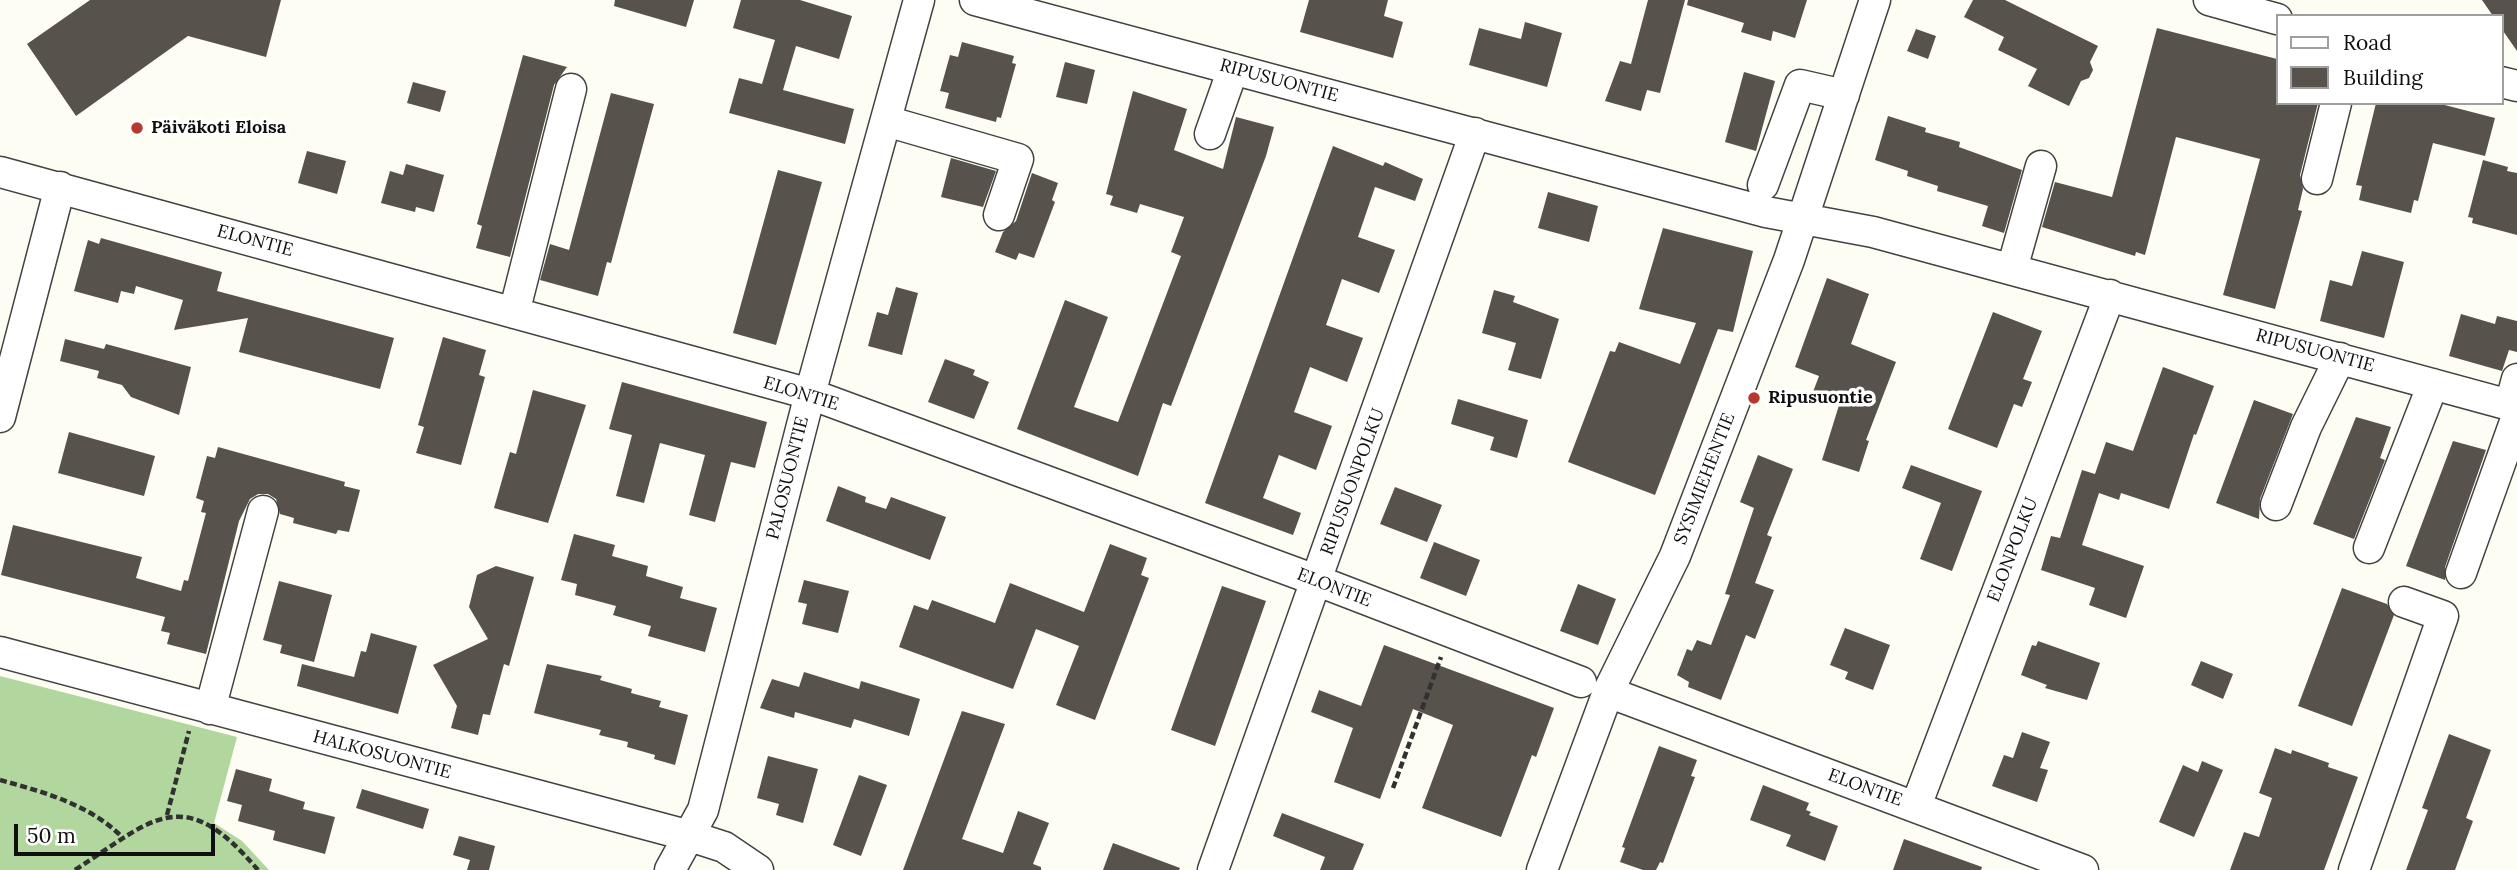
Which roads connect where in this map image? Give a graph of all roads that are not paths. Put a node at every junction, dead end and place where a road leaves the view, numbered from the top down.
1 (919, 0) edge
2 (975, 0) edge
3 (1875, 0) edge
4 (2209, 0) edge
5 (2276, 19) edge
6 (1233, 69) junction
7 (571, 89) dead end
8 (1843, 94) junction
9 (2335, 105) edge
10 (886, 121) junction
11 (1475, 133) junction
12 (1210, 134) dead end
13 (2041, 166) dead end
14 (0, 172) edge
15 (2316, 179) dead end
16 (1763, 185) dead end
17 (60, 187) junction
18 (999, 215) dead end
19 (1802, 218) junction
20 (2012, 269) junction
21 (2110, 295) junction
22 (514, 313) junction
23 (2340, 358) junction
24 (2433, 384) junction
25 (810, 394) junction
26 (2515, 402) edge
27 (0, 417) edge
28 (2276, 505) dead end
29 (263, 510) dead end
30 (2369, 548) dead end
31 (2461, 573) dead end
32 (1318, 581) junction
33 (2404, 602) dead end
34 (0, 652) edge
35 (1595, 687) junction
36 (201, 716) junction
37 (1916, 806) junction
38 (690, 836) junction
39 (670, 870) edge
40 (758, 870) edge
41 (1213, 870) edge
42 (1542, 870) edge
43 (2083, 870) edge
44 (2354, 870) edge

1 - 10 street, PALOSUONTIE
2 - 6 street, RIPUSUONTIE
3 - 8 street, SYSIMIEHENTIE
4 - 5 street
6 - 11 street, RIPUSUONTIE
6 - 12 street
7 - 22 street
8 - 16 street
8 - 19 street, SYSIMIEHENTIE
9 - 15 street
10 - 18 street
10 - 25 street, PALOSUONTIE
11 - 19 street, RIPUSUONTIE
11 - 32 street, RIPUSUONPOLKU
13 - 20 street
14 - 17 street, ELONTIE
17 - 22 street, ELONTIE
17 - 27 street
19 - 20 street, RIPUSUONTIE
19 - 35 street, SYSIMIEHENTIE
20 - 21 street, RIPUSUONTIE
21 - 23 street, RIPUSUONTIE
21 - 37 street, ELONPOLKU
22 - 25 street, ELONTIE
23 - 24 street, RIPUSUONTIE
23 - 28 street
24 - 26 street, RIPUSUONTIE
24 - 30 street
25 - 32 street, ELONTIE
25 - 38 street, PALOSUONTIE
26 - 31 street
29 - 36 street
32 - 35 street, ELONTIE
32 - 41 street, RIPUSUONPOLKU
33 - 44 street
34 - 36 street, HALKOSUONTIE
35 - 37 street, ELONTIE
35 - 42 street, SYSIMIEHENTIE
36 - 38 street, HALKOSUONTIE
37 - 43 street, ELONTIE
38 - 39 street, PALOSUONTIE
38 - 40 street, HALKOSUONTIE

